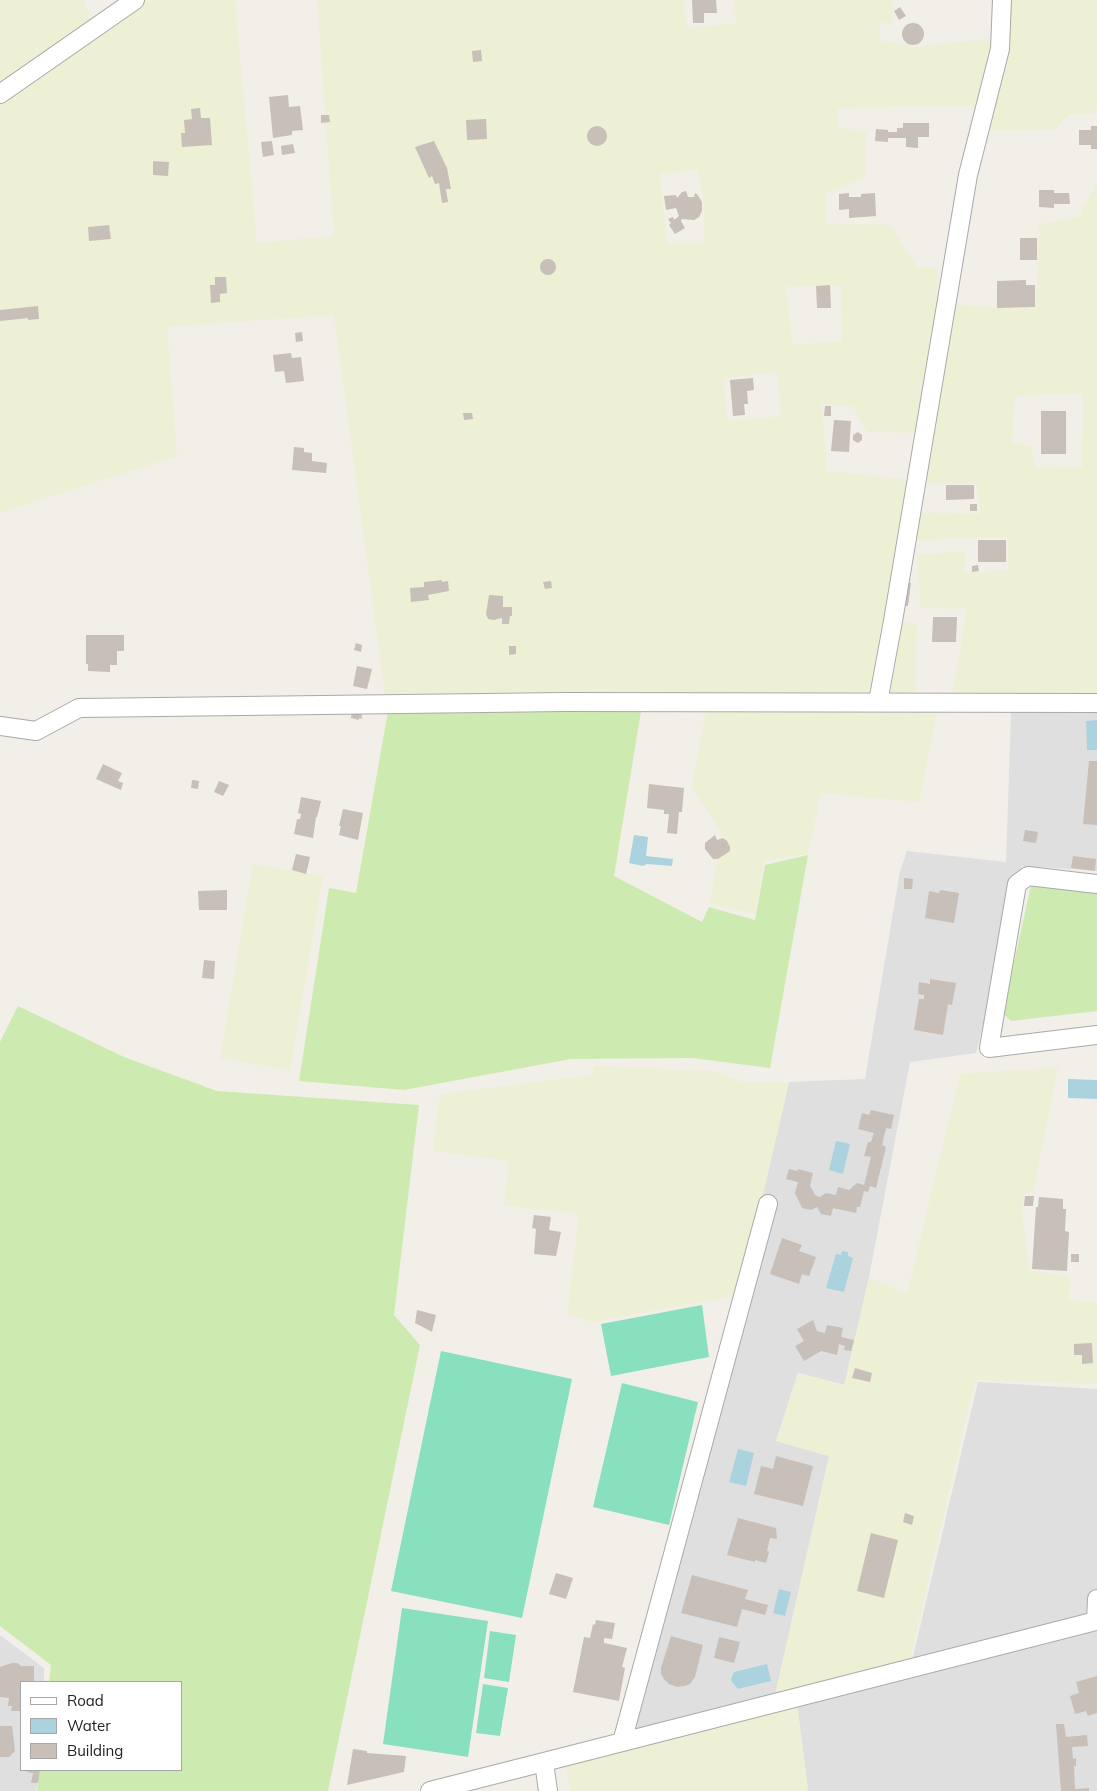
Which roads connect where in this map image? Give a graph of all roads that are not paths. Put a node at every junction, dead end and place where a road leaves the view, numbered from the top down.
1 (135, 0) edge
2 (1002, 0) edge
3 (0, 94) edge
4 (878, 702) junction
5 (1097, 703) edge
6 (0, 726) edge
7 (1097, 884) edge
8 (1097, 1035) edge
9 (768, 1204) dead end
10 (1097, 1599) edge
11 (622, 1742) junction
12 (544, 1762) junction
13 (430, 1791) edge
14 (548, 1791) edge

1 - 3 street
2 - 4 street
4 - 5 street
4 - 6 street
7 - 8 street
9 - 11 street
10 - 11 street
11 - 12 street
12 - 13 street
12 - 14 street

